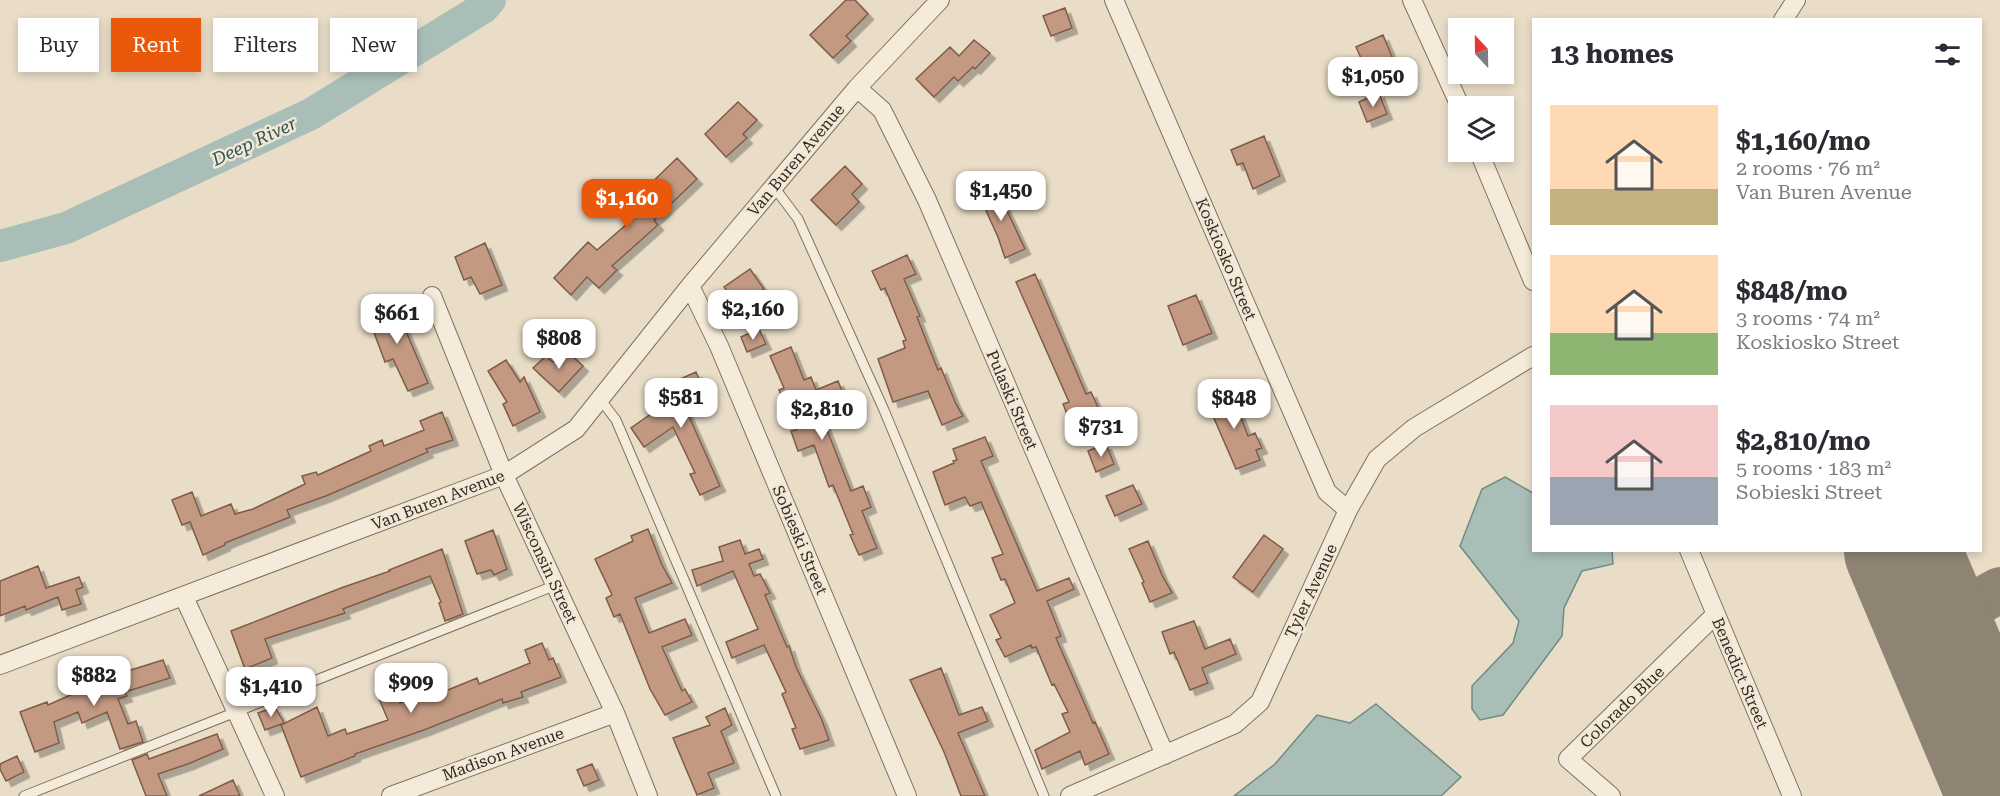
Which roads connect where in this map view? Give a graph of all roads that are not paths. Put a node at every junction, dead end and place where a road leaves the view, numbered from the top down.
1 (940, 0) edge
2 (1114, 0) edge
3 (1412, 0) edge
4 (1796, 0) edge
5 (1784, 18) edge
6 (858, 88) junction
7 (1455, 96) edge
8 (1483, 162) edge
9 (774, 187) junction
10 (1532, 279) edge
11 (690, 286) junction
12 (432, 296) dead end
13 (1532, 357) edge
14 (600, 399) junction
15 (504, 475) junction
16 (1348, 510) junction
17 (1690, 552) edge
18 (556, 585) junction
19 (184, 597) junction
20 (1716, 614) junction
21 (0, 665) edge
22 (237, 713) junction
23 (615, 713) junction
24 (1165, 755) junction
25 (24, 796) edge
26 (275, 796) edge
27 (391, 796) edge
28 (648, 796) edge
29 (776, 796) edge
30 (907, 796) edge
31 (1044, 796) edge
32 (1070, 796) edge
33 (1611, 796) edge
34 (1792, 796) edge

1 - 6 street, Van Buren Avenue
2 - 16 street, Koskiosko Street
3 - 7 street
4 - 5 street
6 - 9 street, Van Buren Avenue
6 - 24 street, Pulaski Street
8 - 10 street
9 - 11 street, Van Buren Avenue
9 - 31 lane
11 - 14 street, Van Buren Avenue
11 - 30 street, Sobieski Street
12 - 15 street, Wisconsin Street
13 - 16 street, Tyler Avenue
14 - 15 street, Van Buren Avenue
14 - 29 lane
15 - 18 street, Wisconsin Street
15 - 19 street, Van Buren Avenue
16 - 24 street, Tyler Avenue
17 - 20 street, Benedict Street
18 - 22 lane
18 - 23 street, Wisconsin Street
19 - 21 street, Van Buren Avenue
19 - 22 street
20 - 33 street, Colorado Blue
20 - 34 street, Benedict Street
22 - 25 lane
22 - 26 street
23 - 27 street, Madison Avenue
23 - 28 street, Wisconsin Street
24 - 32 street, Tyler Avenue

